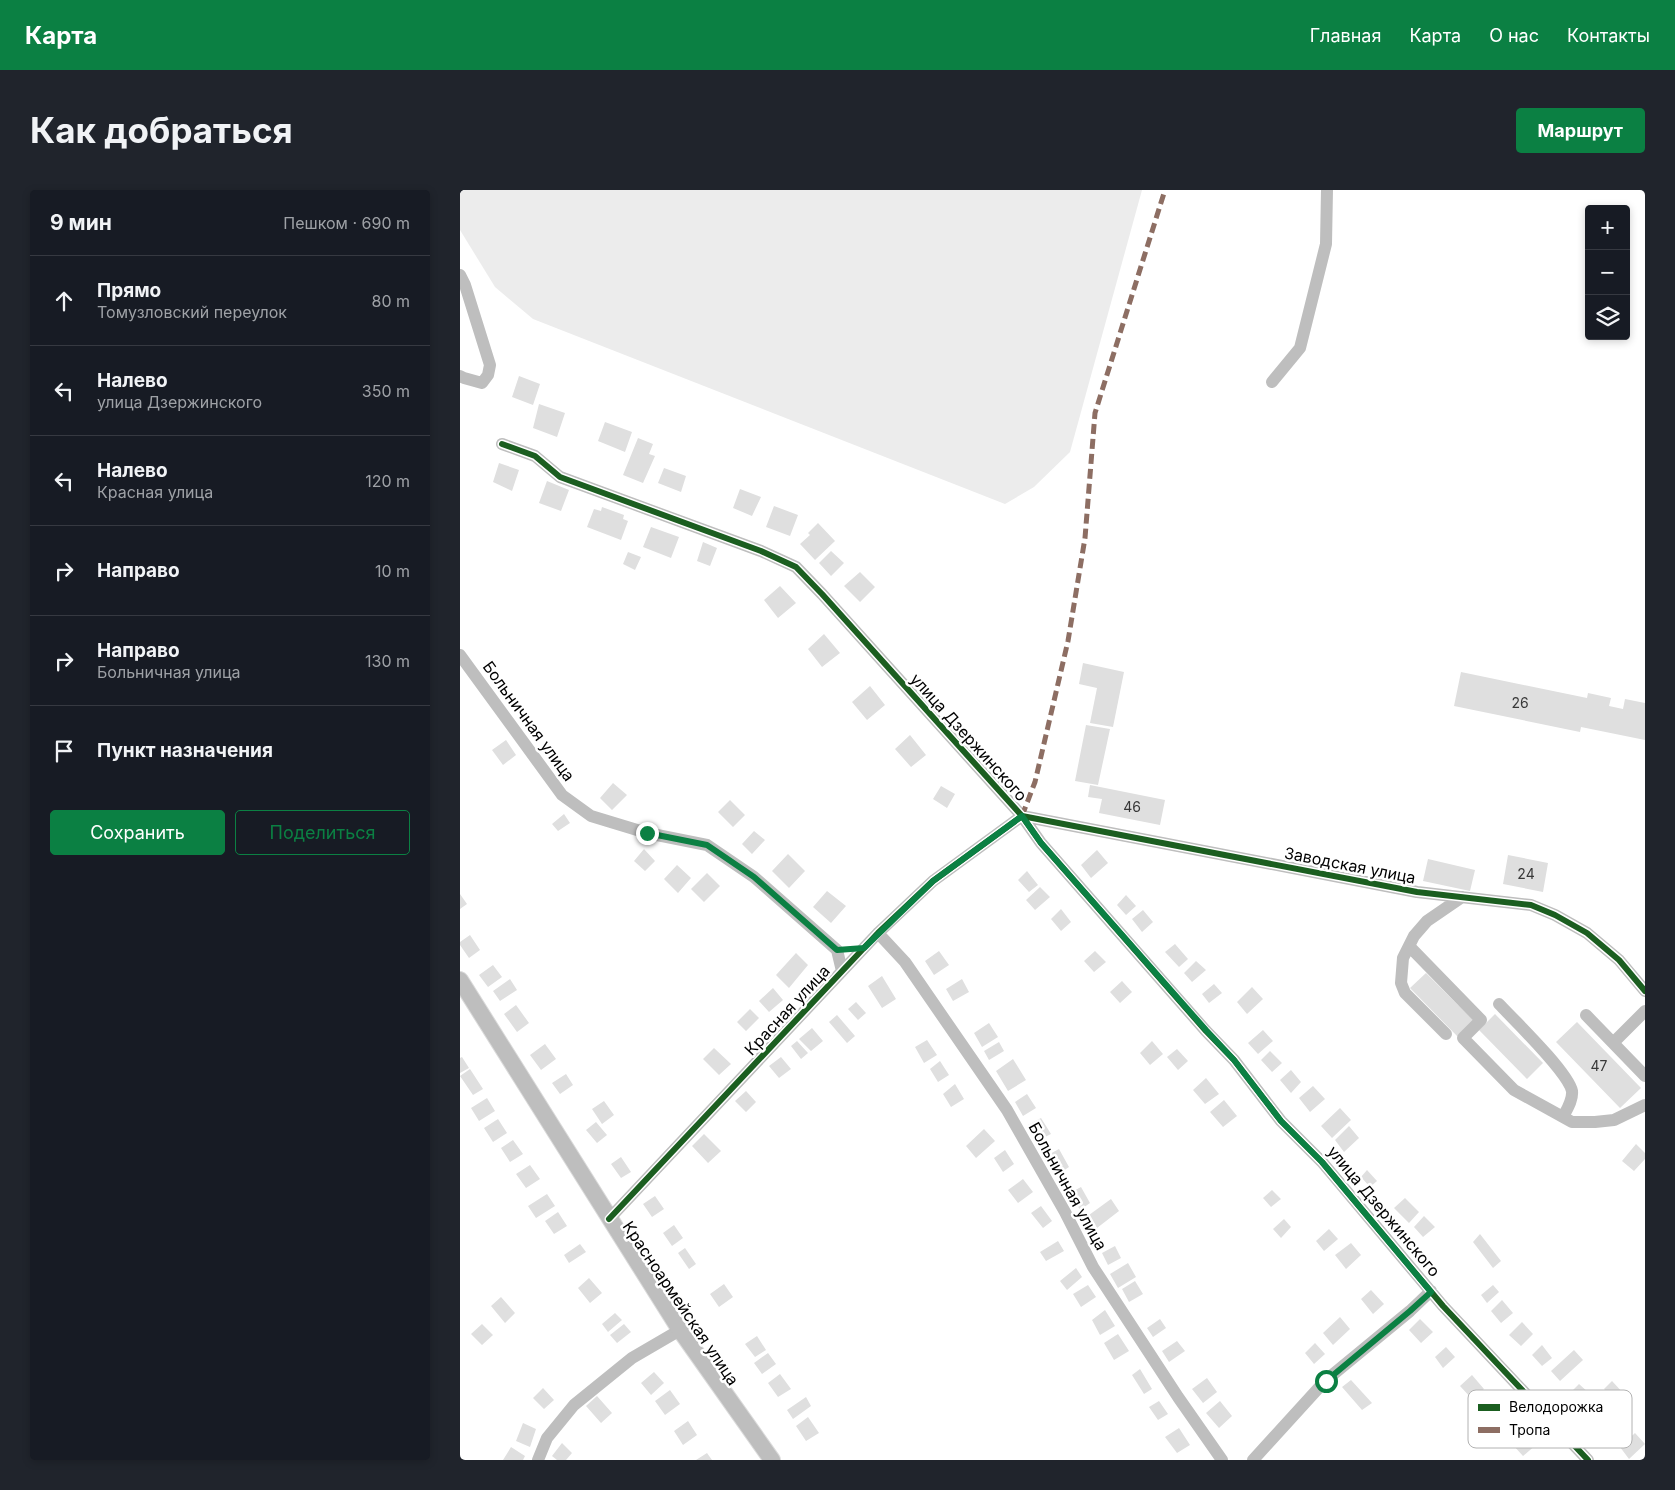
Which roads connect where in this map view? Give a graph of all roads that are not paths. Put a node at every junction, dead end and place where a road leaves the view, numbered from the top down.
1 (1327, 190) edge
2 (460, 275) edge
3 (460, 376) edge
4 (1272, 382) dead end
5 (502, 444) dead end
6 (460, 655) edge
7 (1022, 816) junction
8 (1462, 897) junction
9 (878, 933) junction
10 (1409, 946) junction
11 (864, 948) junction
12 (837, 950) junction
13 (842, 971) junction
14 (460, 980) edge
15 (1645, 991) edge
16 (1499, 1004) dead end
17 (1645, 1011) edge
18 (1586, 1015) dead end
19 (1446, 1034) dead end
20 (1613, 1043) junction
21 (1645, 1076) edge
22 (1645, 1105) edge
23 (1563, 1117) junction
24 (609, 1219) junction
25 (1431, 1292) junction
26 (680, 1330) junction
27 (1523, 1390) edge
28 (1577, 1448) edge
29 (538, 1460) edge
30 (772, 1460) edge
31 (1222, 1460) edge
32 (1253, 1460) edge
33 (1588, 1460) edge

1 - 4 street
2 - 3 street
5 - 7 street, улица Дзержинского
6 - 12 street, Больничная улица
7 - 8 street, Заводская улица
7 - 9 street, Красная улица
7 - 25 street, улица Дзержинского
8 - 10 street
8 - 15 street, Заводская улица
9 - 11 street, Красная улица
9 - 31 street, Больничная улица
10 - 19 street
10 - 23 street
11 - 12 street
11 - 13 street, Красная улица
12 - 13 street
13 - 24 street, Красная улица
14 - 24 main road, Красноармейская улица
16 - 23 street
17 - 20 street
18 - 20 street
20 - 21 street
22 - 23 street
24 - 26 main road, Красноармейская улица
25 - 27 street, улица Дзержинского
25 - 32 street
26 - 29 street
26 - 30 main road, Красноармейская улица
28 - 33 street, улица Дзержинского

